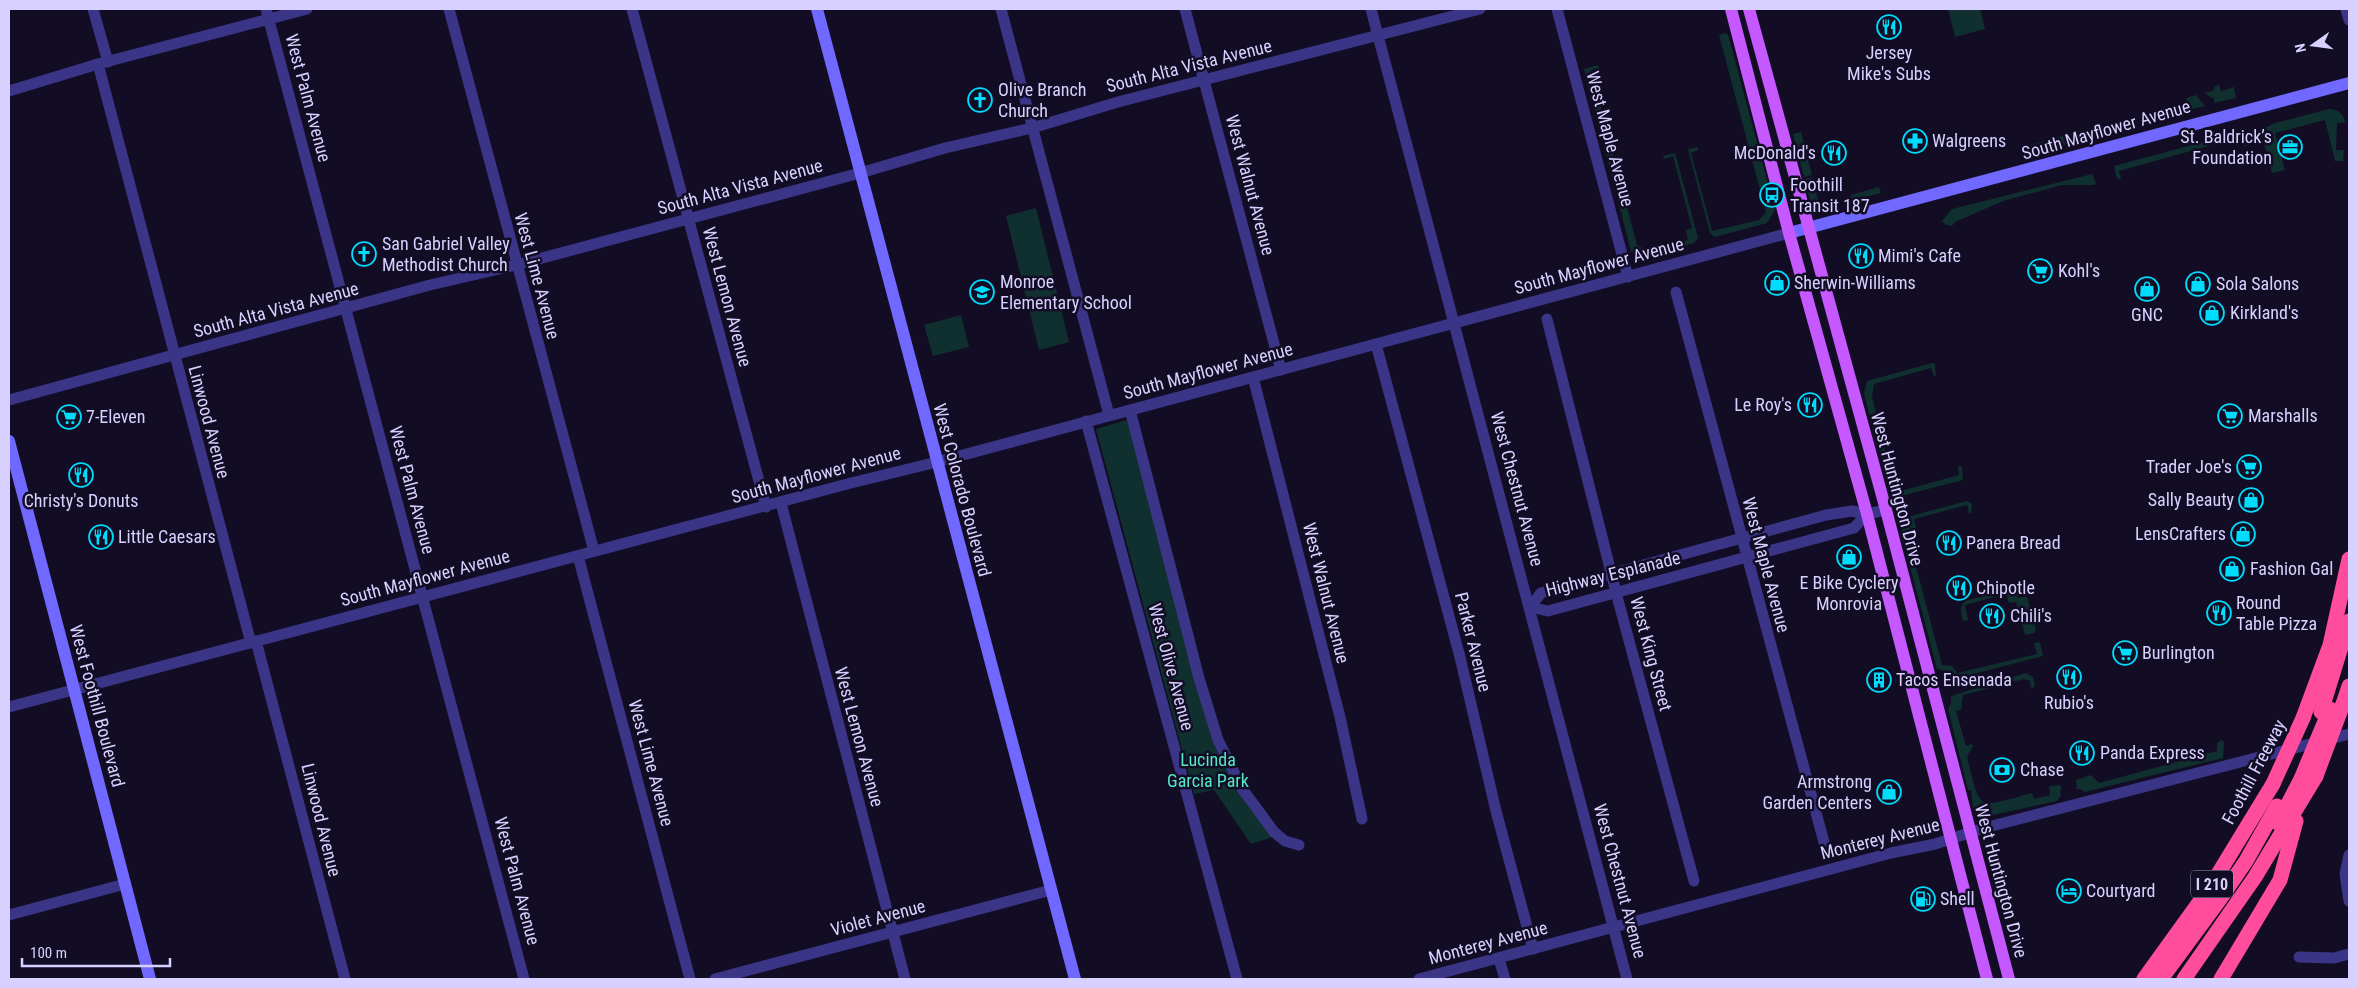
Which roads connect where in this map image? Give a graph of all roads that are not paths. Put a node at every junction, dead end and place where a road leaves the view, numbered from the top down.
1 (93, 9) edge
2 (307, 9) edge
3 (449, 9) edge
4 (632, 9) edge
5 (816, 9) edge
6 (1001, 9) edge
7 (1185, 9) edge
8 (1372, 9) edge
9 (1480, 9) edge
10 (1557, 9) edge
11 (1731, 9) edge
12 (1740, 9) edge
13 (1749, 9) edge
14 (2346, 9) edge
15 (268, 14) edge
16 (2349, 20) edge
17 (1378, 34) junction
18 (1760, 50) junction
19 (103, 63) junction
20 (1204, 81) junction
21 (2349, 83) edge
22 (9, 91) edge
23 (1032, 128) junction
24 (860, 173) junction
25 (688, 219) junction
26 (1808, 228) junction
27 (1789, 233) junction
28 (516, 265) junction
29 (1628, 277) junction
30 (1676, 292) dead end
31 (346, 309) junction
32 (1547, 319) dead end
33 (1455, 324) junction
34 (1376, 344) junction
35 (174, 355) junction
36 (1281, 370) junction
37 (1253, 377) junction
38 (9, 400) edge
39 (1130, 410) junction
40 (1109, 415) junction
41 (1086, 422) junction
42 (9, 441) edge
43 (937, 462) junction
44 (781, 503) junction
45 (766, 507) junction
46 (1886, 510) junction
47 (1867, 514) junction
48 (1741, 539) junction
49 (594, 551) junction
50 (578, 556) junction
51 (1746, 558) junction
52 (2349, 559) edge
53 (1611, 574) junction
54 (1616, 593) junction
55 (423, 597) junction
56 (1530, 607) junction
57 (2349, 621) edge
58 (253, 642) junction
59 (2349, 650) edge
60 (2349, 686) edge
61 (74, 690) junction
62 (9, 707) edge
63 (2332, 708) junction
64 (2349, 734) edge
65 (2302, 779) junction
66 (2301, 804) junction
67 (1362, 819) dead end
68 (1970, 832) junction
69 (1951, 840) junction
70 (1299, 845) dead end
71 (1825, 846) dead end
72 (2349, 855) edge
73 (1694, 881) dead end
74 (125, 884) junction
75 (1051, 890) junction
76 (2349, 901) edge
77 (9, 915) edge
78 (1614, 928) junction
79 (892, 932) junction
80 (1533, 949) junction
81 (2349, 954) edge
82 (2298, 957) dead end
83 (1499, 959) junction
84 (150, 979) edge
85 (344, 979) edge
86 (524, 979) edge
87 (690, 979) edge
88 (715, 979) edge
89 (905, 979) edge
90 (1075, 979) edge
91 (1237, 979) edge
92 (1419, 979) edge
93 (1505, 979) edge
94 (1628, 979) edge
95 (1987, 979) edge
96 (2009, 979) edge
97 (2144, 979) edge
98 (2161, 979) edge
99 (2172, 979) edge
100 (2184, 979) edge
101 (2221, 979) edge

1 - 19 street, Linwood Avenue
2 - 15 street
3 - 28 street, West Lime Avenue
4 - 25 street, West Lemon Avenue
5 - 24 street, West Colorado Boulevard
6 - 23 street
7 - 20 street, West Walnut Avenue
8 - 17 street, West Chestnut Avenue
9 - 17 street, South Alta Vista Avenue
10 - 29 street, West Maple Avenue
11 - 27 main road, West Huntington Drive
12 - 18 main road
13 - 18 main road, West Huntington Drive
14 - 16 street
15 - 19 street
15 - 31 street, West Palm Avenue
17 - 20 street, South Alta Vista Avenue
17 - 33 street, West Chestnut Avenue
18 - 26 main road, West Huntington Drive
19 - 22 street
19 - 35 street, Linwood Avenue
20 - 23 street, South Alta Vista Avenue
20 - 36 street, West Walnut Avenue
21 - 26 street, South Mayflower Avenue
23 - 24 street, South Alta Vista Avenue
23 - 40 street
24 - 25 street, South Alta Vista Avenue
24 - 43 street, West Colorado Boulevard
25 - 28 street, South Alta Vista Avenue
25 - 45 street, West Lemon Avenue
26 - 27 street, South Mayflower Avenue
26 - 46 main road, West Huntington Drive
27 - 29 street, South Mayflower Avenue
27 - 47 main road, West Huntington Drive
28 - 31 street, South Alta Vista Avenue
28 - 49 street, West Lime Avenue
29 - 33 street, South Mayflower Avenue
30 - 48 street, West Maple Avenue
31 - 35 street, South Alta Vista Avenue
31 - 55 street, West Palm Avenue
32 - 53 street, West King Street
33 - 34 street, South Mayflower Avenue
33 - 56 street, West Chestnut Avenue
34 - 36 street, South Mayflower Avenue
34 - 80 street, Parker Avenue
35 - 38 street, South Alta Vista Avenue
35 - 58 street, Linwood Avenue
36 - 37 street, South Mayflower Avenue
37 - 39 street, South Mayflower Avenue
37 - 67 street, West Walnut Avenue
39 - 40 street, South Mayflower Avenue
39 - 70 street, West Olive Avenue
40 - 41 street, South Mayflower Avenue
41 - 43 street, South Mayflower Avenue
41 - 91 street, West Olive Avenue
42 - 61 street, West Foothill Boulevard
43 - 44 street, South Mayflower Avenue
43 - 75 street, West Colorado Boulevard
44 - 45 street, South Mayflower Avenue
44 - 79 street, West Lemon Avenue
45 - 49 street, South Mayflower Avenue
46 - 47 street, Highway Esplanade
46 - 68 main road, West Huntington Drive
47 - 48 street, Highway Esplanade
47 - 51 street, Highway Esplanade
47 - 69 main road, West Huntington Drive
48 - 51 street, West Maple Avenue
48 - 53 street, Highway Esplanade
49 - 50 street, South Mayflower Avenue
50 - 55 street, South Mayflower Avenue
50 - 87 street, West Lime Avenue
51 - 54 street, Highway Esplanade
51 - 71 street, West Maple Avenue
52 - 97 highway, Foothill Freeway / I 210, bridge
53 - 54 street, West King Street
53 - 56 street, Highway Esplanade
54 - 56 street, Highway Esplanade
54 - 73 street, West King Street
55 - 58 street, South Mayflower Avenue
55 - 86 street, West Palm Avenue
56 - 78 street, West Chestnut Avenue
57 - 63 highway
58 - 61 street, South Mayflower Avenue
58 - 85 street, Linwood Avenue
59 - 63 highway
60 - 63 highway, I 210
61 - 62 street, South Mayflower Avenue
61 - 74 street, West Foothill Boulevard
63 - 65 highway, I 210, bridge
63 - 65 highway
64 - 68 street, Monterey Avenue
65 - 66 highway, I 210
65 - 98 highway
65 - 99 highway
66 - 100 highway, I 210
66 - 101 highway
68 - 69 street, Monterey Avenue
68 - 96 main road, West Huntington Drive
69 - 78 street, Monterey Avenue
69 - 95 main road, West Huntington Drive
72 - 76 street
74 - 77 street
74 - 84 street, West Foothill Boulevard
75 - 79 street, Violet Avenue
75 - 90 street, West Colorado Boulevard
78 - 80 street, Monterey Avenue
78 - 94 street, West Chestnut Avenue
79 - 88 street, Violet Avenue
79 - 89 street, West Lemon Avenue
80 - 83 street, Monterey Avenue
81 - 82 street
83 - 92 street, Monterey Avenue
83 - 93 street

